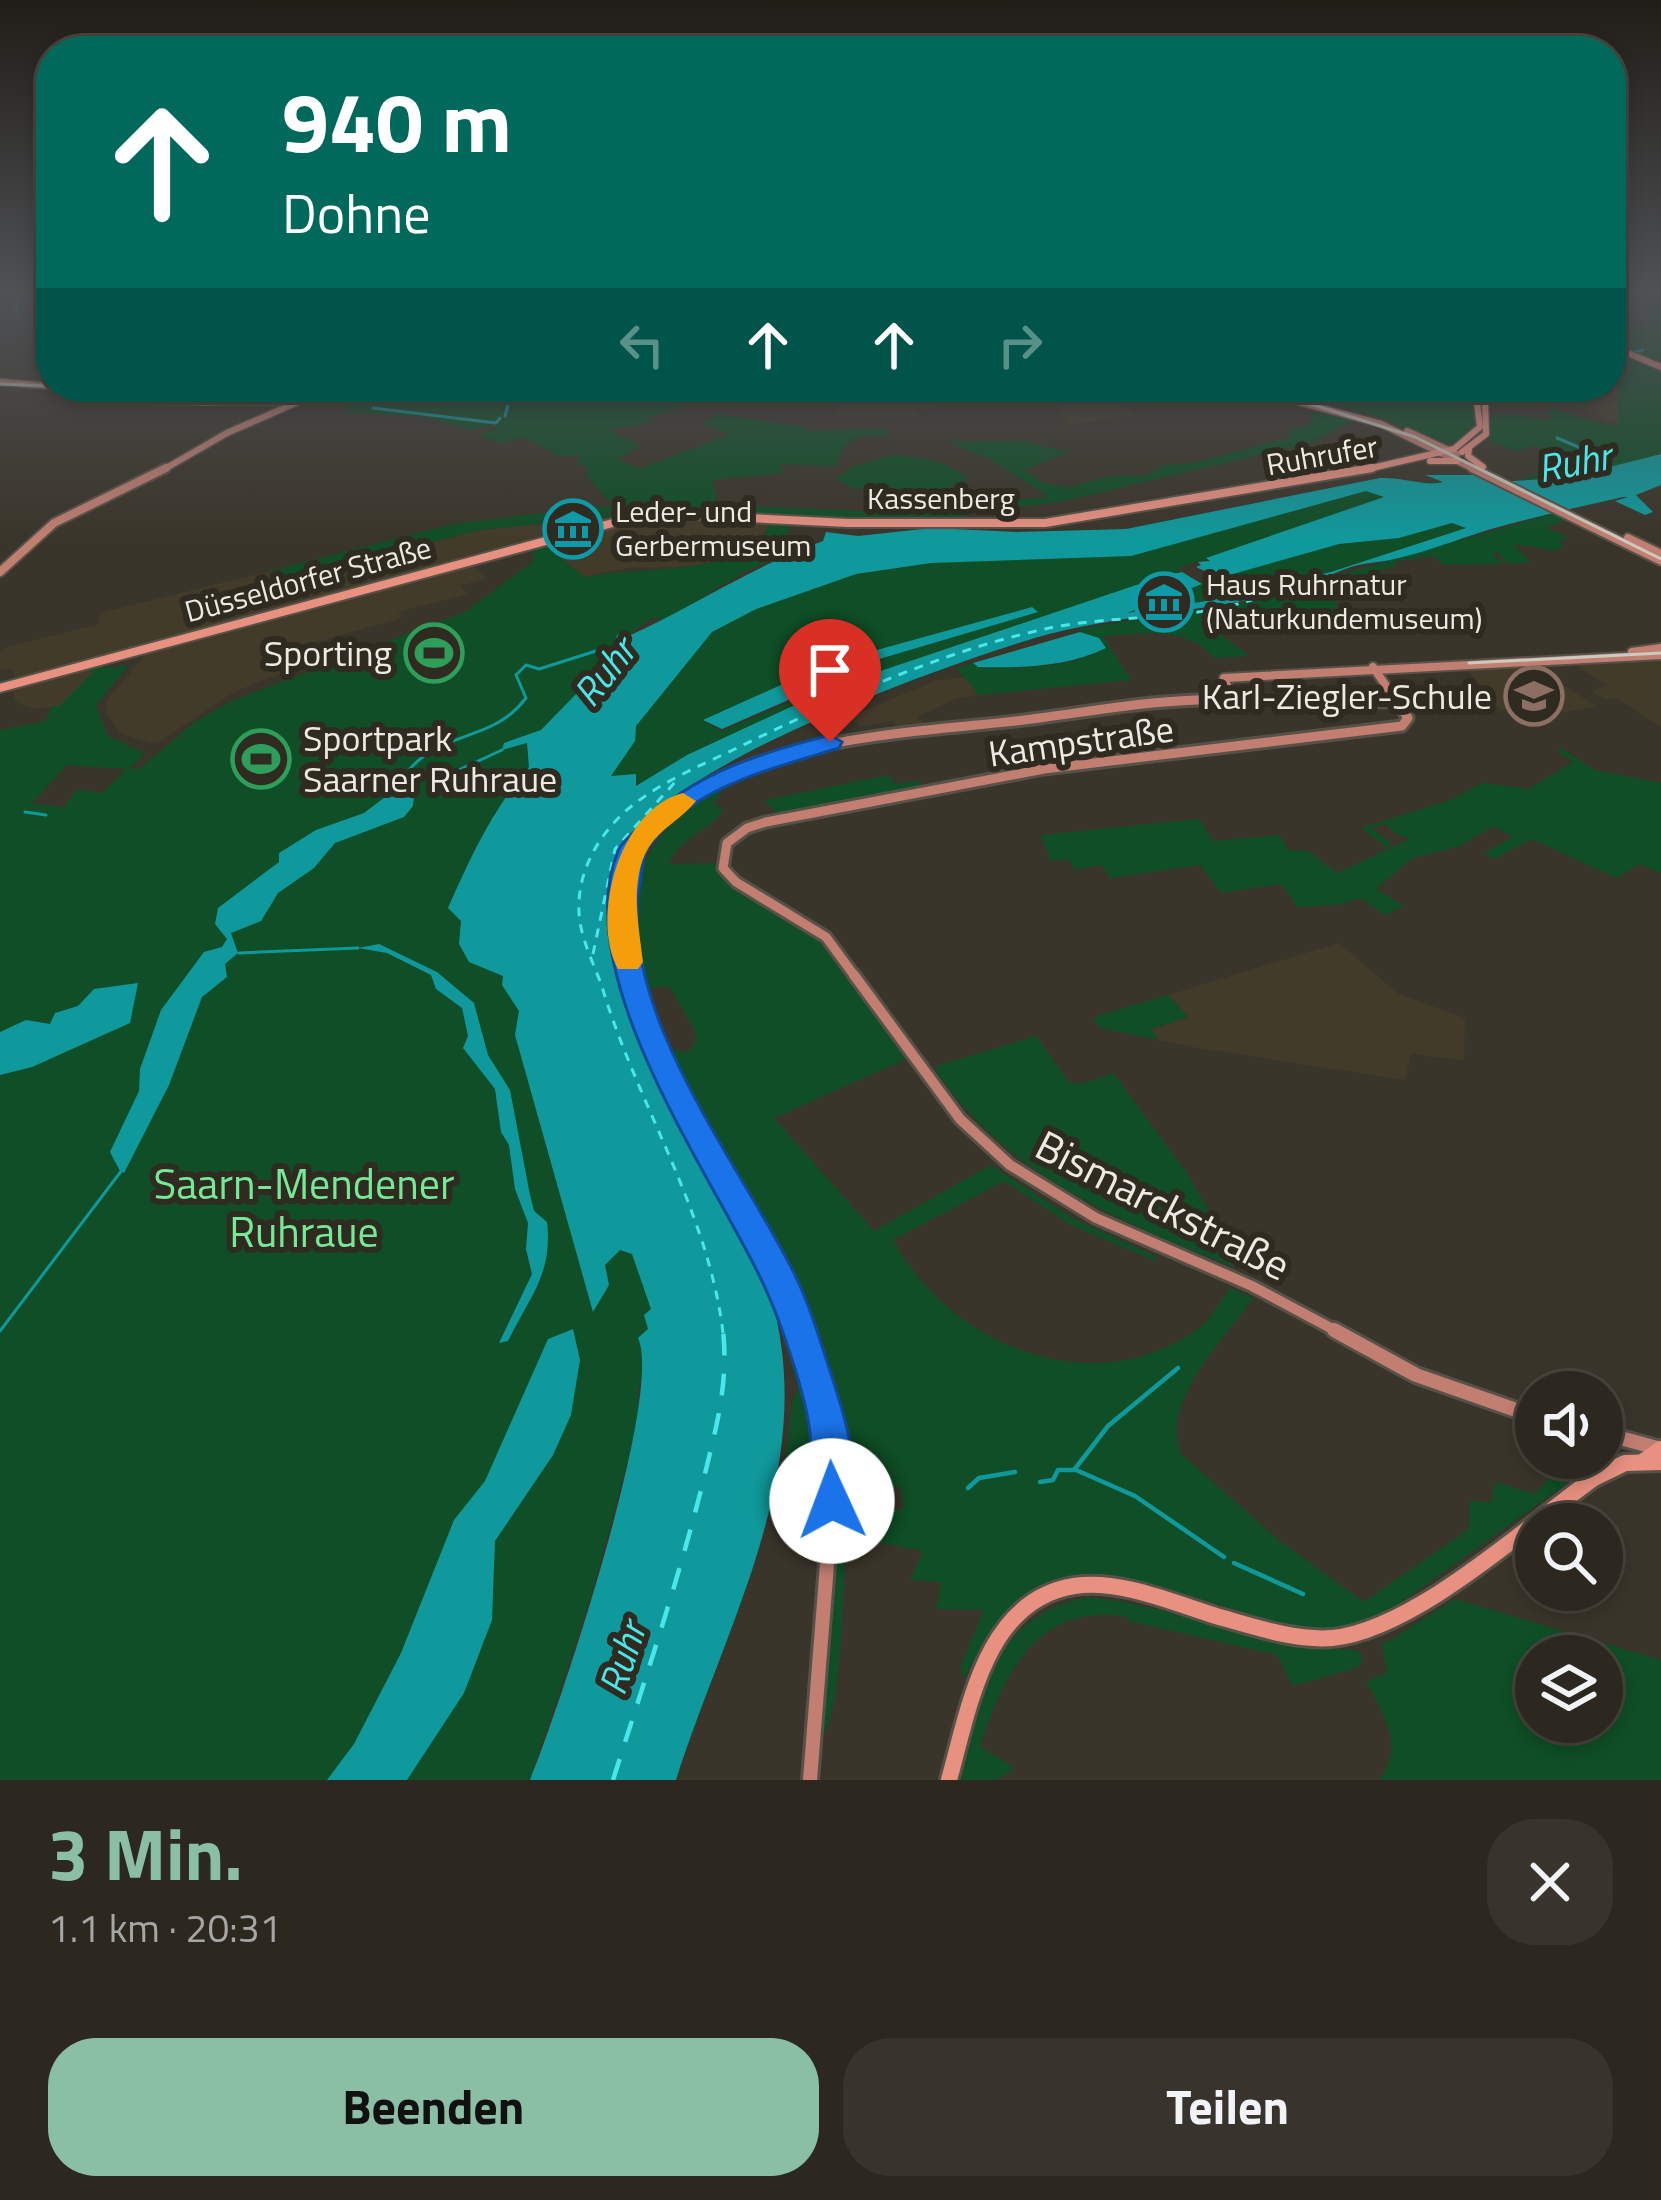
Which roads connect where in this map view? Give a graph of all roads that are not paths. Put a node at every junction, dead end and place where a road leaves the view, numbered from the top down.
1 (0, 383) edge
2 (36, 385) edge
3 (198, 402) edge
4 (271, 402) edge
5 (297, 402) edge
6 (1301, 402) edge
7 (1312, 402) edge
8 (1479, 402) edge
9 (255, 404) junction
10 (280, 406) junction
11 (1466, 447) junction
12 (1449, 453) junction
13 (1483, 467) junction
14 (1500, 479) junction
15 (1252, 493) junction
16 (628, 518) joint
17 (1661, 558) edge
18 (0, 572) edge
19 (1661, 652) edge
20 (1373, 667) junction
21 (0, 688) edge
22 (1233, 702) junction
23 (1397, 702) junction
24 (766, 822) joint
25 (1515, 1410) edge
26 (1623, 1439) edge
27 (1661, 1449) edge
28 (1653, 1461) edge
29 (1623, 1463) edge
30 (1585, 1479) edge
31 (810, 1780) edge
32 (949, 1780) edge

1 - 2 main road
3 - 9 main road
4 - 9 main road
5 - 10 main road
6 - 12 main road
7 - 12 main road
8 - 11 main road
9 - 10 main road
10 - 18 main road
11 - 12 main road
11 - 12 main road
11 - 13 main road
12 - 13 main road
12 - 14 main road
12 - 15 main road, Ruhrufer
12 - 15 main road, Ruhrufer
13 - 14 main road
14 - 17 main road
15 - 16 main road, Kassenberg
16 - 21 main road, Düsseldorfer Straße
19 - 20 main road
20 - 22 main road
20 - 23 main road
22 - 23 main road
22 - 31 main road
23 - 24 main road, Kampstraße
24 - 25 main road, Bismarckstraße
26 - 27 main road
27 - 28 main road
28 - 29 main road
30 - 32 main road

